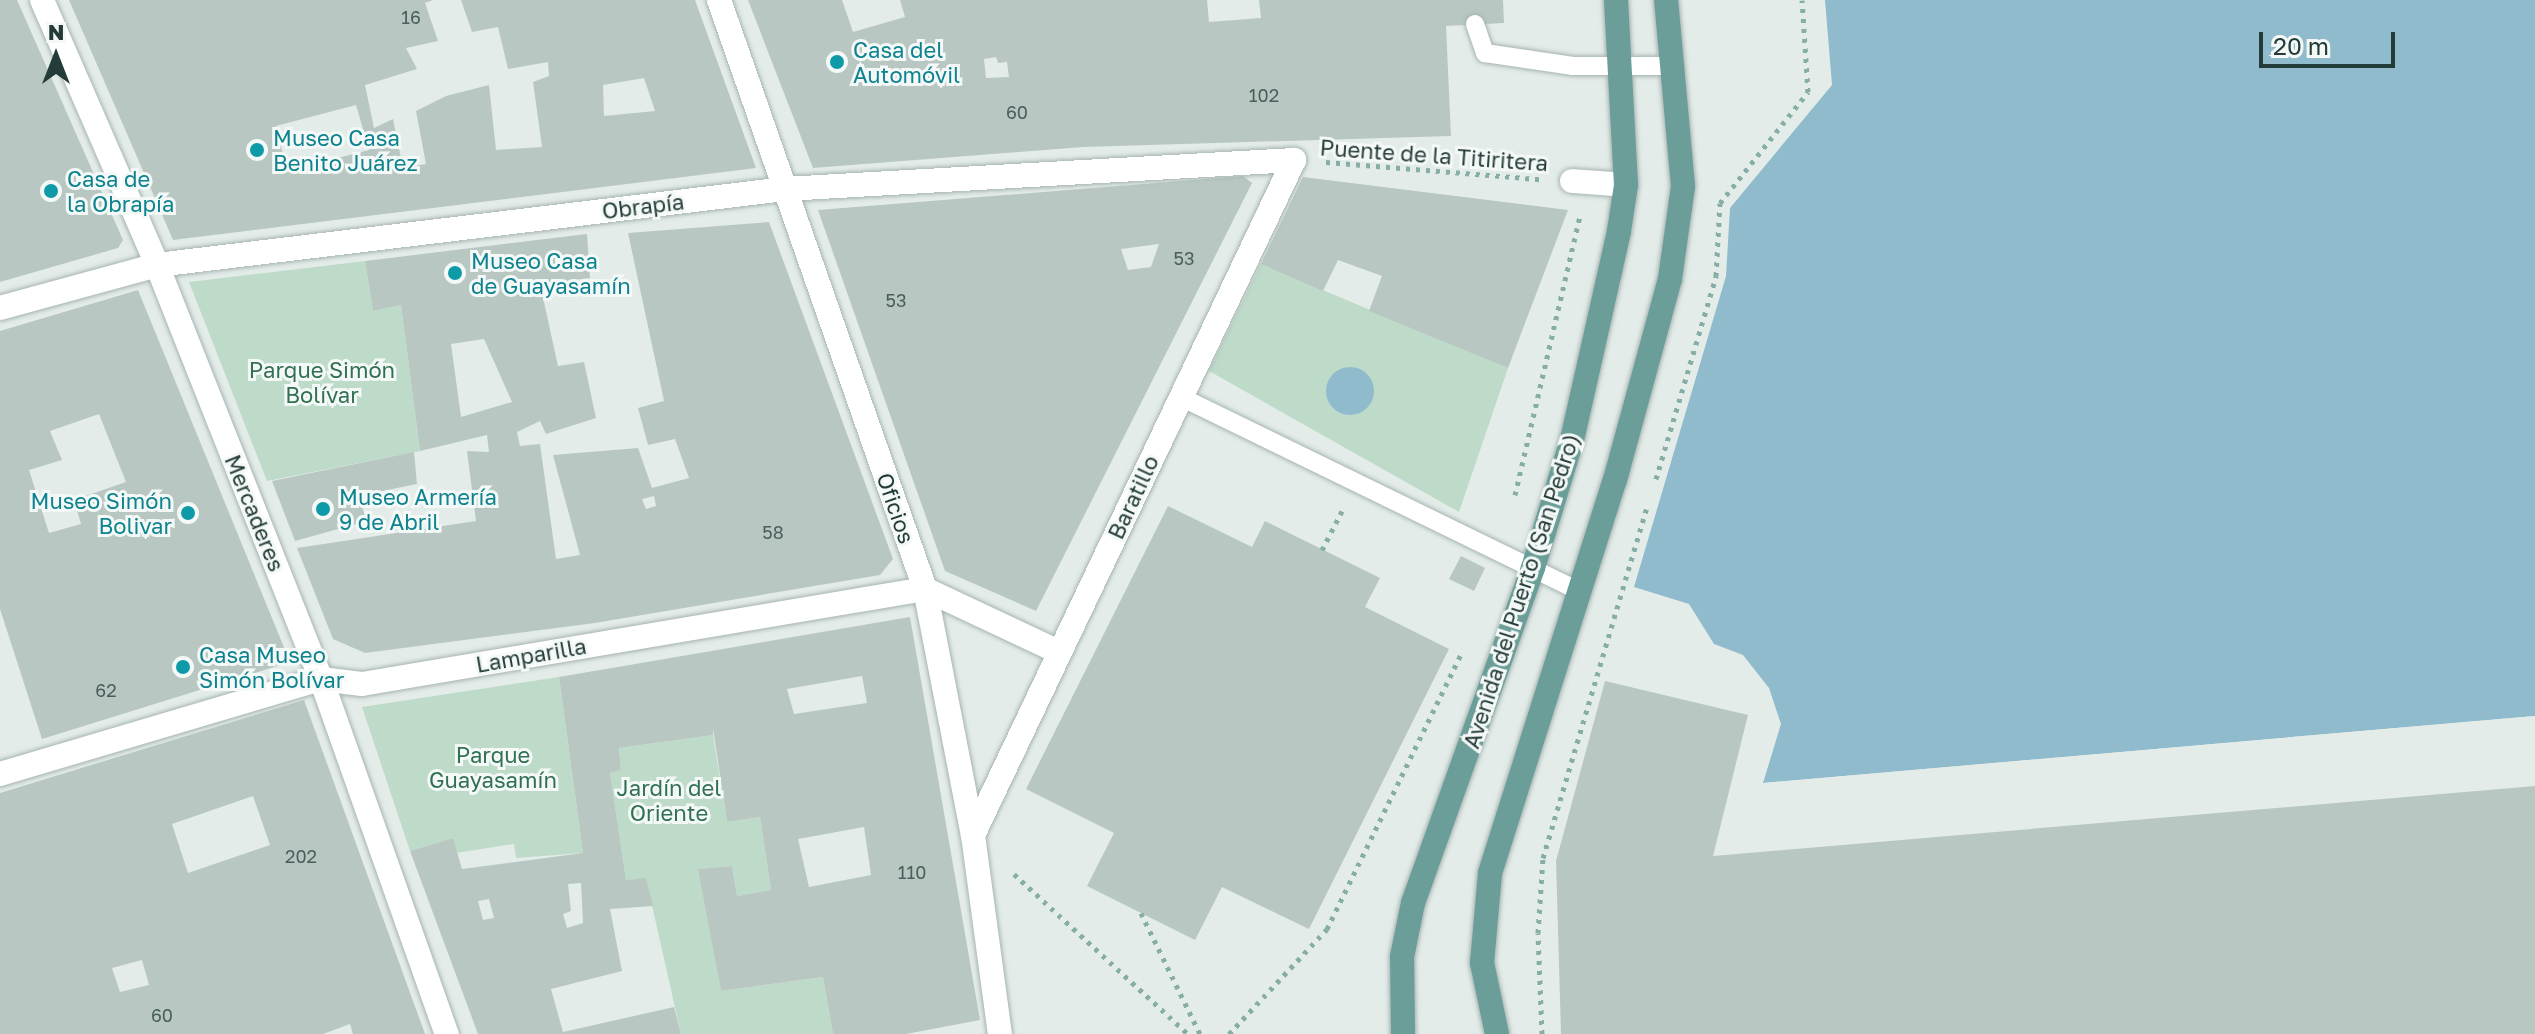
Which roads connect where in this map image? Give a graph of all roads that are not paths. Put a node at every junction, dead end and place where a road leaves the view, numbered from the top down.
1 (42, 0) edge
2 (719, 0) edge
3 (1616, 0) edge
4 (1666, 0) edge
5 (1475, 24) dead end
6 (1672, 66) junction
7 (1620, 67) junction
8 (1294, 160) joint
9 (1579, 181) road end
10 (1626, 185) junction
11 (785, 189) junction
12 (157, 265) junction
13 (0, 308) edge
14 (1181, 397) junction
15 (1533, 568) junction
16 (925, 589) junction
17 (1581, 592) junction
18 (1063, 645) junction
19 (321, 679) junction
20 (0, 774) edge
21 (973, 835) junction
22 (447, 1034) edge
23 (1000, 1034) edge
24 (1403, 1034) edge
25 (1497, 1034) edge

1 - 12 street, Mercaderes
2 - 11 street, Oficios
3 - 7 main road, Avenida del Puerto (San Pedro)
4 - 6 main road
5 - 7 lane
6 - 7 lane
6 - 17 main road
7 - 10 main road, Avenida del Puerto (San Pedro)
8 - 11 street, Obrapía
8 - 14 street, Baratillo
9 - 10 street
10 - 15 main road, Avenida del Puerto (San Pedro)
11 - 12 street, Obrapía
11 - 16 street, Oficios
12 - 13 street, Obrapía
12 - 19 street, Mercaderes
14 - 15 lane
14 - 18 street, Baratillo
15 - 17 lane
15 - 24 main road, Avenida del Puerto (San Pedro)
16 - 18 street
16 - 19 street, Lamparilla
16 - 21 street, Oficios
17 - 25 main road
18 - 21 street, Baratillo
19 - 20 street, Lamparilla
19 - 22 street, Mercaderes
21 - 23 street, Oficios

